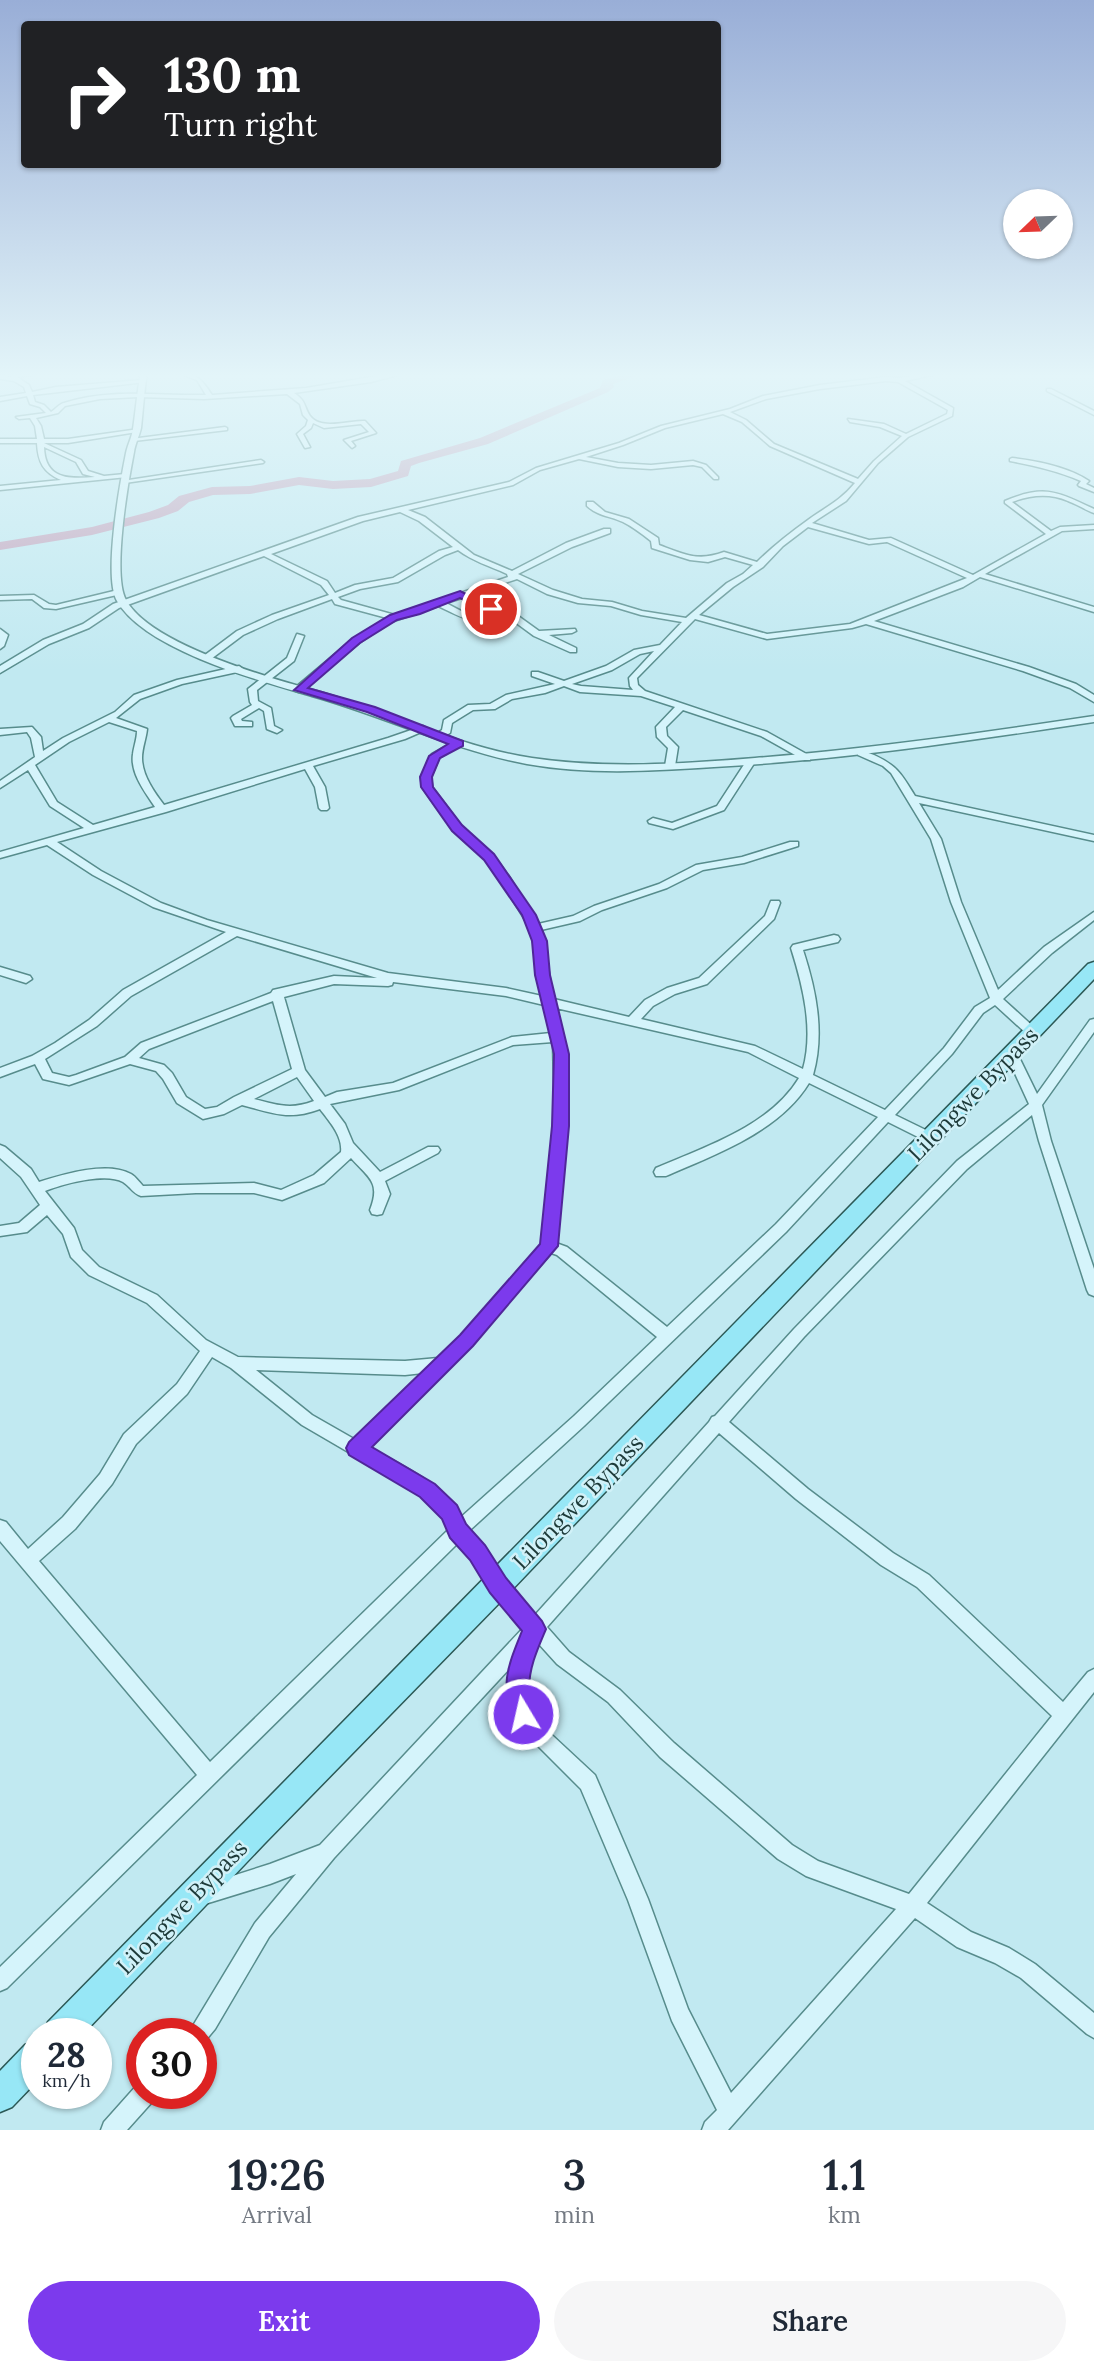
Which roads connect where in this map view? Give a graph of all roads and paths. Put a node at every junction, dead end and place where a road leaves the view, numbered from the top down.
1 (52, 472) edge
2 (87, 472) edge
3 (126, 472) edge
4 (178, 472) edge
5 (532, 472) edge
6 (710, 472) edge
7 (836, 472) edge
8 (867, 472) edge
9 (1065, 472) edge
10 (115, 477) junction
11 (716, 478) dead end
12 (125, 479) junction
13 (78, 481) junction
14 (858, 482) junction
15 (0, 488) edge
16 (1094, 489) edge
17 (590, 504) dead end
18 (398, 509) junction
19 (1094, 511) edge
20 (807, 524) junction
21 (1094, 527) edge
22 (607, 531) dead end
23 (1051, 534) junction
24 (457, 548) junction
25 (264, 553) junction
26 (760, 565) junction
27 (512, 576) junction
28 (974, 576) junction
29 (118, 592) junction
30 (460, 594) junction
31 (334, 597) junction
32 (0, 598) edge
33 (123, 603) junction
34 (439, 603) junction
35 (1094, 610) edge
36 (506, 613) junction
37 (394, 617) junction
38 (691, 619) junction
39 (866, 621) junction
40 (0, 631) edge
41 (572, 631) dead end
42 (541, 635) junction
43 (300, 636) dead end
44 (0, 646) edge
45 (664, 646) junction
46 (573, 650) dead end
47 (0, 655) edge
48 (208, 657) junction
49 (9, 664) junction
50 (609, 668) junction
51 (0, 670) edge
52 (239, 670) junction
53 (535, 674) dead end
54 (635, 674) junction
55 (267, 679) junction
56 (563, 685) junction
57 (299, 690) junction
58 (642, 693) junction
59 (1092, 696) edge
60 (257, 705) junction
61 (682, 705) junction
62 (109, 719) junction
63 (1094, 719) edge
64 (249, 724) dead end
65 (423, 729) junction
66 (278, 730) dead end
67 (0, 732) edge
68 (439, 736) junction
69 (458, 743) junction
70 (861, 753) junction
71 (40, 758) junction
72 (807, 758) junction
73 (750, 762) junction
74 (308, 765) junction
75 (31, 766) junction
76 (670, 766) junction
77 (0, 785) edge
78 (911, 798) junction
79 (324, 808) dead end
80 (162, 810) junction
81 (653, 821) dead end
82 (91, 829) junction
83 (1094, 838) edge
84 (48, 841) junction
85 (794, 845) dead end
86 (0, 855) edge
87 (775, 902) dead end
88 (1094, 915) edge
89 (535, 928) junction
90 (235, 932) junction
91 (834, 939) dead end
92 (1094, 968) edge
93 (0, 971) edge
94 (26, 979) dead end
95 (414, 981) junction
96 (277, 993) junction
97 (996, 999) junction
98 (548, 1001) junction
99 (632, 1021) junction
100 (1094, 1023) edge
101 (1032, 1032) junction
102 (558, 1037) junction
103 (1012, 1054) junction
104 (36, 1059) junction
105 (129, 1060) junction
106 (299, 1071) junction
107 (0, 1073) edge
108 (807, 1075) junction
109 (238, 1100) junction
110 (324, 1102) junction
111 (1036, 1105) junction
112 (886, 1115) junction
113 (931, 1138) junction
114 (348, 1146) junction
115 (0, 1150) edge
116 (433, 1150) dead end
117 (661, 1172) dead end
118 (378, 1179) junction
119 (37, 1188) junction
120 (49, 1206) junction
121 (377, 1210) dead end
122 (0, 1231) edge
123 (549, 1246) junction
124 (1094, 1290) edge
125 (666, 1335) junction
126 (209, 1349) junction
127 (236, 1363) junction
128 (438, 1366) junction
129 (717, 1422) junction
130 (356, 1448) junction
131 (0, 1528) edge
132 (458, 1531) junction
133 (27, 1561) junction
134 (498, 1586) junction
135 (534, 1629) junction
136 (1094, 1678) edge
137 (1064, 1715) junction
138 (209, 1775) junction
139 (327, 1851) junction
140 (190, 1899) junction
141 (912, 1905) junction
142 (0, 1981) edge
143 (75, 2018) edge
144 (210, 2018) edge
145 (1094, 2027) edge
146 (21, 2073) edge
147 (0, 2095) edge
148 (131, 2109) edge
149 (729, 2111) junction
150 (112, 2130) edge
151 (713, 2130) edge

1 - 13 street
2 - 10 street
3 - 12 street
4 - 12 street
5 - 18 street
6 - 11 street
7 - 14 street
8 - 14 street
9 - 16 street
10 - 12 street
10 - 13 street
12 - 29 street
13 - 15 street
14 - 20 street
17 - 26 street
18 - 24 street
18 - 25 street
19 - 23 street
20 - 26 street
20 - 28 street
21 - 23 street
22 - 27 street
23 - 28 street
24 - 27 street
24 - 31 street
25 - 31 street
25 - 33 street
26 - 38 street
27 - 30 street
27 - 38 street
28 - 35 street
28 - 39 street
29 - 32 street
29 - 33 street
30 - 34 street
30 - 36 street
31 - 37 street
31 - 48 street
33 - 48 street
33 - 49 street
34 - 36 street
34 - 37 street
36 - 42 street
37 - 57 street
38 - 39 street
38 - 45 street
39 - 59 street
40 - 44 street
41 - 42 street
42 - 46 street
43 - 55 street
45 - 50 street
45 - 54 street
47 - 49 street
48 - 52 street
49 - 51 street
50 - 54 street
50 - 56 street
52 - 55 street
52 - 62 street
53 - 56 street
54 - 58 street
55 - 57 street
55 - 60 street
56 - 58 street
56 - 68 street
57 - 65 street
58 - 61 street
60 - 64 street
60 - 66 street
61 - 72 street
61 - 76 street
62 - 71 street
62 - 80 street
63 - 70 street
65 - 68 street
65 - 74 street
67 - 71 street
68 - 69 street
69 - 76 street
69 - 89 street
70 - 72 street
70 - 78 street
71 - 75 street
72 - 73 street
73 - 76 street
73 - 81 street
74 - 79 street
74 - 80 street
75 - 77 street
75 - 82 street
78 - 83 street
78 - 97 street
80 - 82 street
82 - 84 street
84 - 86 street
84 - 90 street
85 - 89 street
87 - 99 street
88 - 97 street
89 - 98 street
90 - 95 street
90 - 104 street
91 - 108 street
92 - 101 main road, Lilongwe Bypass
93 - 94 street
95 - 96 street
95 - 98 street
96 - 105 street
96 - 106 street
97 - 101 street
97 - 112 street
98 - 99 street
98 - 102 street
99 - 108 street
100 - 111 street
101 - 103 main road, Lilongwe Bypass
102 - 110 street
102 - 123 street
103 - 111 street
103 - 113 main road, Lilongwe Bypass
104 - 105 street
104 - 107 street
105 - 109 street
106 - 109 street
106 - 110 street
108 - 112 street
108 - 117 street
109 - 110 street
110 - 114 street
111 - 124 street
111 - 129 street
112 - 113 street
112 - 125 street
113 - 134 main road, Lilongwe Bypass
114 - 118 street
114 - 119 street
115 - 119 street
116 - 118 street
118 - 121 street
119 - 120 street
120 - 122 street
120 - 126 street
123 - 125 street
123 - 128 street
125 - 132 street
126 - 127 street
126 - 133 street
127 - 128 street
127 - 130 street
128 - 130 street
129 - 135 street
129 - 137 street
130 - 132 street
131 - 133 street
132 - 134 street
132 - 138 street
133 - 138 street
134 - 135 street
134 - 140 main road, Lilongwe Bypass
135 - 139 street
135 - 141 street
135 - 149 street
136 - 137 street
137 - 141 street
138 - 142 street
139 - 140 street
139 - 144 street
140 - 143 main road, Lilongwe Bypass
141 - 145 street
141 - 149 street
146 - 147 main road
148 - 150 street
149 - 151 street

